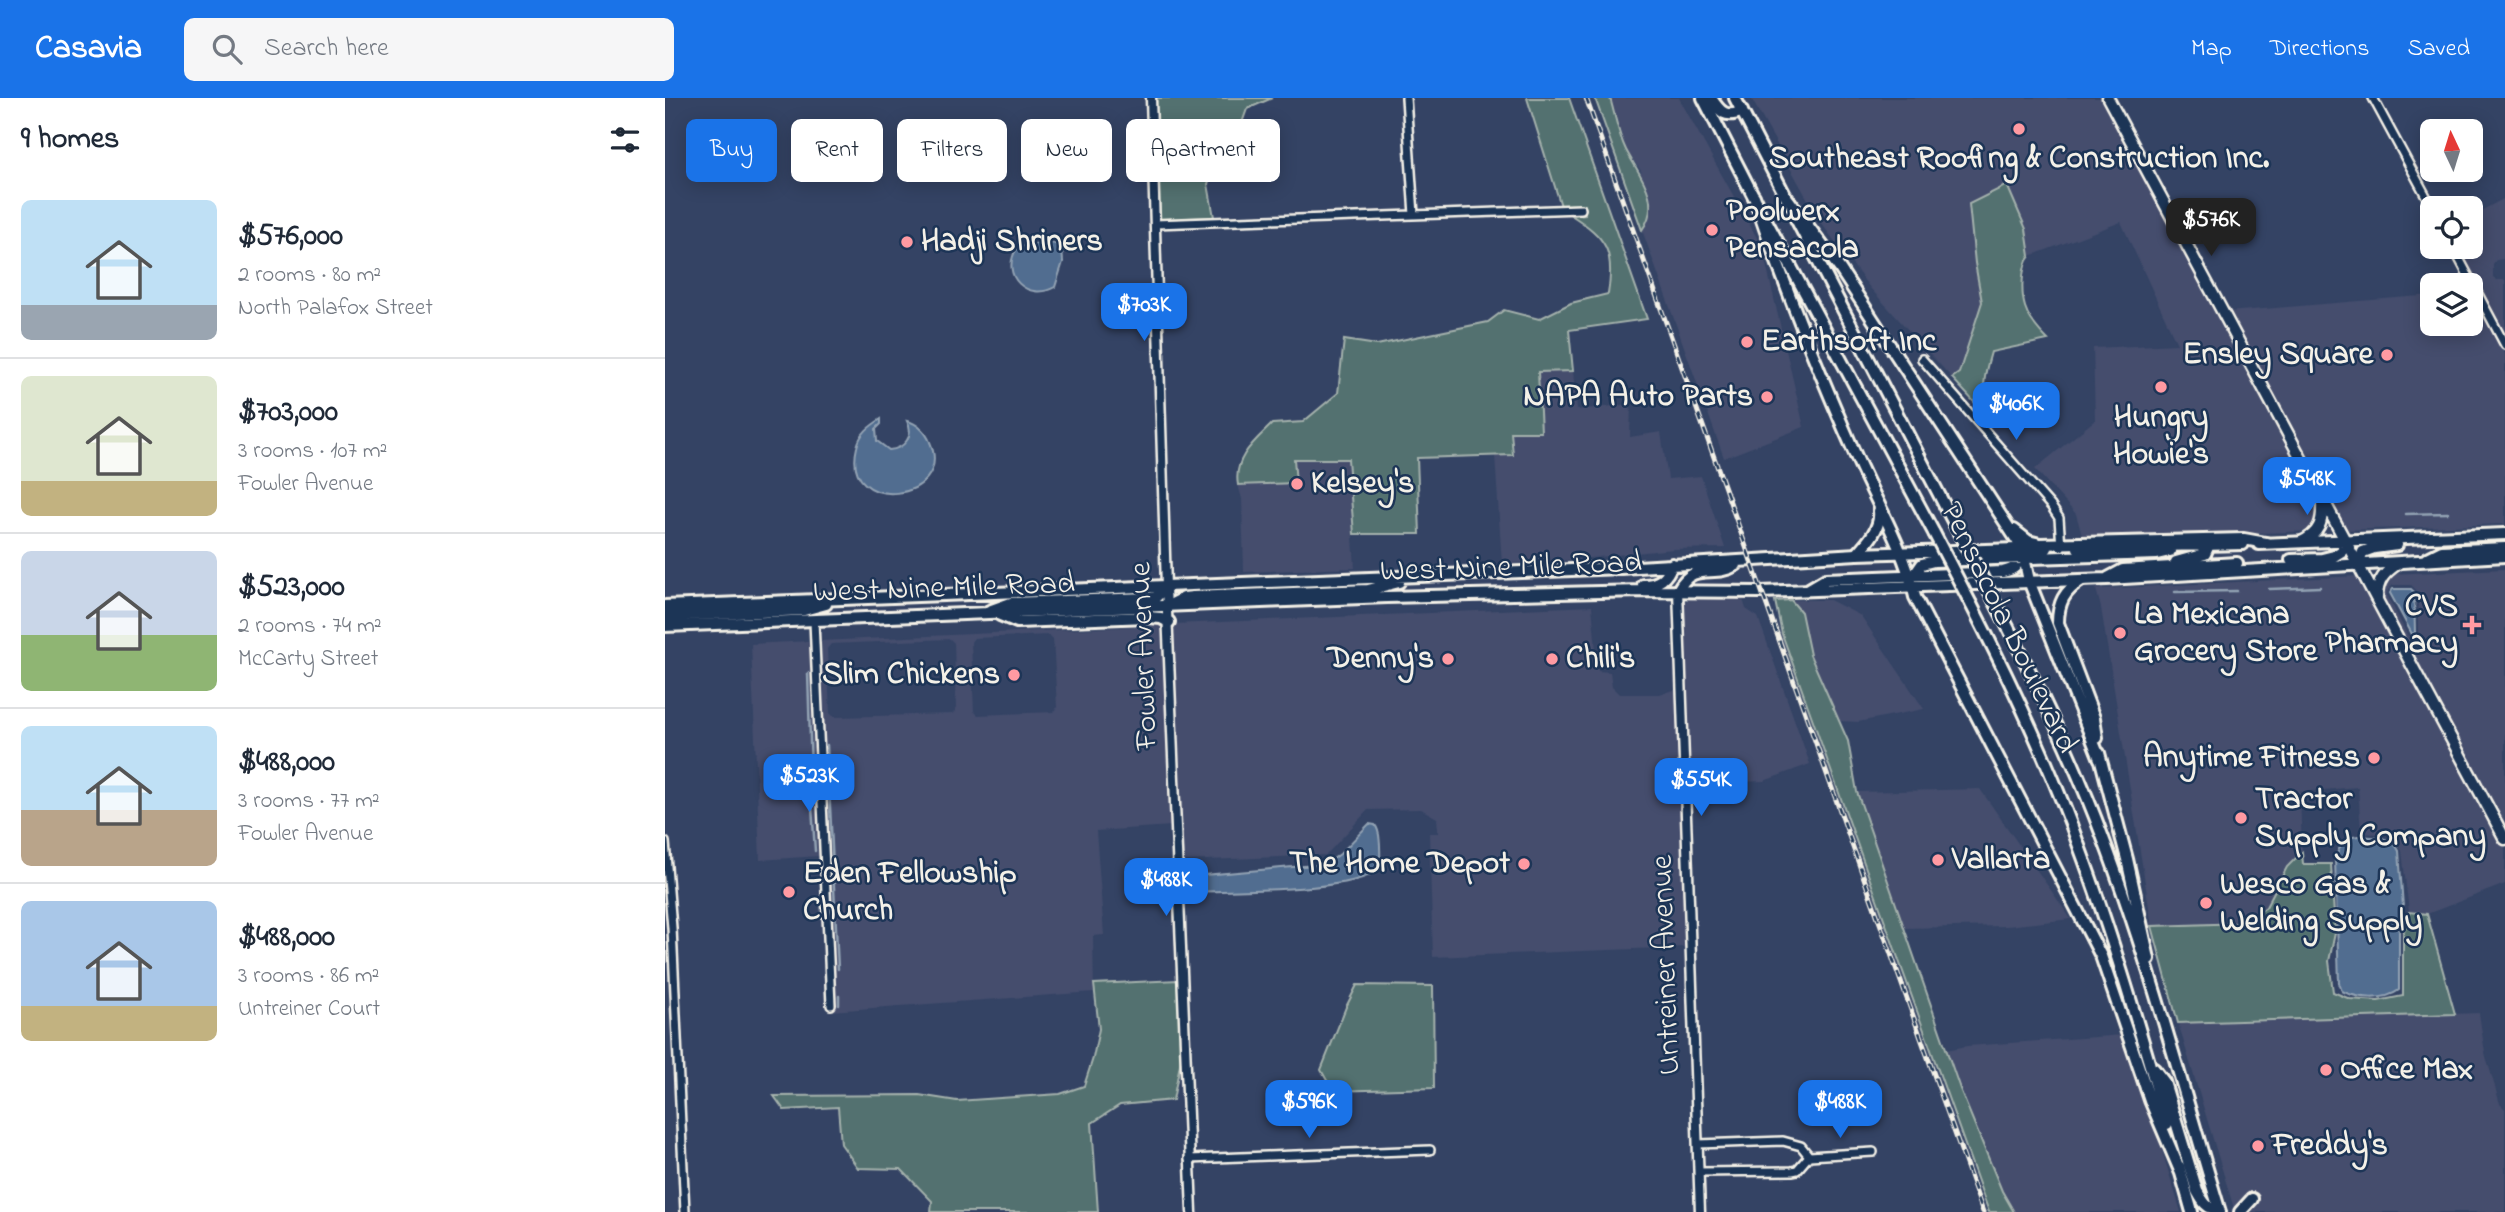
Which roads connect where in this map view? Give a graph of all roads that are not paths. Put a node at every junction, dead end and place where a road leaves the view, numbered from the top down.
1 (1151, 98) edge
2 (1406, 98) edge
3 (1703, 98) edge
4 (1711, 98) edge
5 (1735, 98) edge
6 (2108, 98) edge
7 (2372, 98) edge
8 (1742, 111) junction
9 (1785, 195) junction
10 (1754, 196) junction
11 (2426, 196) edge
12 (1581, 209) dead end
13 (1414, 215) junction
14 (1155, 224) junction
15 (2459, 259) edge
16 (2505, 345) edge
17 (1922, 359) dead end
18 (2321, 498) junction
19 (1877, 501) junction
20 (2010, 527) junction
21 (2505, 536) edge
22 (2345, 540) junction
23 (2301, 542) junction
24 (2266, 543) junction
25 (2209, 545) junction
26 (2061, 546) junction
27 (2190, 546) junction
28 (2505, 548) edge
29 (1899, 552) junction
30 (1857, 554) junction
31 (2022, 555) junction
32 (2505, 556) edge
33 (1741, 561) junction
34 (2420, 561) junction
35 (2399, 563) junction
36 (1672, 565) junction
37 (2358, 565) junction
38 (2156, 568) junction
39 (1426, 576) junction
40 (1912, 579) junction
41 (2106, 579) junction
42 (2082, 580) junction
43 (2029, 581) junction
44 (1166, 587) junction
45 (1678, 590) junction
46 (1569, 593) junction
47 (665, 596) edge
48 (842, 599) junction
49 (2377, 602) junction
50 (665, 606) edge
51 (1168, 607) junction
52 (979, 614) junction
53 (997, 614) junction
54 (665, 616) edge
55 (814, 621) junction
56 (1169, 622) junction
57 (665, 626) edge
58 (2100, 759) junction
59 (2505, 839) edge
60 (665, 842) edge
61 (668, 928) edge
62 (831, 1006) dead end
63 (2165, 1030) junction
64 (2148, 1059) junction
65 (1698, 1144) junction
66 (1430, 1150) dead end
67 (1873, 1152) dead end
68 (1809, 1156) junction
69 (1189, 1158) junction
70 (1699, 1172) junction
71 (2181, 1173) junction
72 (2252, 1199) dead end
73 (2220, 1211) edge
74 (685, 1212) edge
75 (1192, 1212) edge
76 (1700, 1212) edge
77 (2192, 1212) edge
78 (2240, 1212) edge

1 - 14 street, Fowler Avenue
2 - 13 street
3 - 10 main road, Pensacola Boulevard
4 - 8 main road
5 - 8 main road, Pensacola Boulevard
6 - 18 main road
7 - 11 street
8 - 9 main road, Pensacola Boulevard
9 - 20 main road
9 - 63 main road, Pensacola Boulevard, bridge
10 - 19 main road
10 - 64 main road, Pensacola Boulevard, bridge
12 - 13 street
13 - 14 street
14 - 44 street, Fowler Avenue
15 - 16 street
17 - 26 street
18 - 22 main road
18 - 23 main road
19 - 29 main road
19 - 30 main road
20 - 26 main road
20 - 31 main road
21 - 22 main road, West Nine Mile Road
21 - 37 main road
22 - 23 main road, West Nine Mile Road
22 - 37 main road
22 - 38 main road
23 - 24 main road, West Nine Mile Road
24 - 25 main road, West Nine Mile Road
24 - 26 main road
25 - 27 main road, West Nine Mile Road
25 - 38 main road
26 - 27 main road, West Nine Mile Road
26 - 31 main road, West Nine Mile Road
27 - 31 main road
28 - 34 main road
29 - 30 main road, West Nine Mile Road
29 - 31 main road, West Nine Mile Road
29 - 40 main road
30 - 33 main road, West Nine Mile Road
31 - 40 main road
31 - 43 main road
32 - 34 main road
33 - 36 main road, West Nine Mile Road
33 - 45 main road
34 - 35 main road
35 - 37 main road
35 - 49 main road
36 - 39 main road, West Nine Mile Road
36 - 46 main road
37 - 41 main road
37 - 49 main road
38 - 41 main road
39 - 44 main road, West Nine Mile Road
39 - 51 main road
40 - 43 main road
40 - 45 main road, West Nine Mile Road
40 - 71 main road
41 - 42 main road
42 - 43 main road
42 - 58 main road
43 - 58 main road
44 - 48 main road, West Nine Mile Road
44 - 51 street, Fowler Avenue
44 - 52 main road
45 - 46 main road, West Nine Mile Road
45 - 65 street, Untreiner Avenue
46 - 51 main road, West Nine Mile Road
47 - 50 street
48 - 50 main road, West Nine Mile Road
48 - 54 main road
49 - 59 main road
51 - 53 main road, West Nine Mile Road
51 - 56 street, Fowler Avenue
52 - 53 main road, West Nine Mile Road
52 - 55 main road, West Nine Mile Road
53 - 56 main road
55 - 57 main road, West Nine Mile Road
55 - 62 street
56 - 69 street, Fowler Avenue
58 - 63 main road
60 - 61 street
61 - 74 street
63 - 73 main road, Pensacola Boulevard
64 - 71 main road, Pensacola Boulevard
64 - 73 main road
65 - 68 street
65 - 70 street, Untreiner Avenue
66 - 69 street
67 - 68 street
68 - 70 street
69 - 75 street, Fowler Avenue
70 - 76 street, Untreiner Avenue
71 - 77 main road, Pensacola Boulevard
72 - 78 main road

